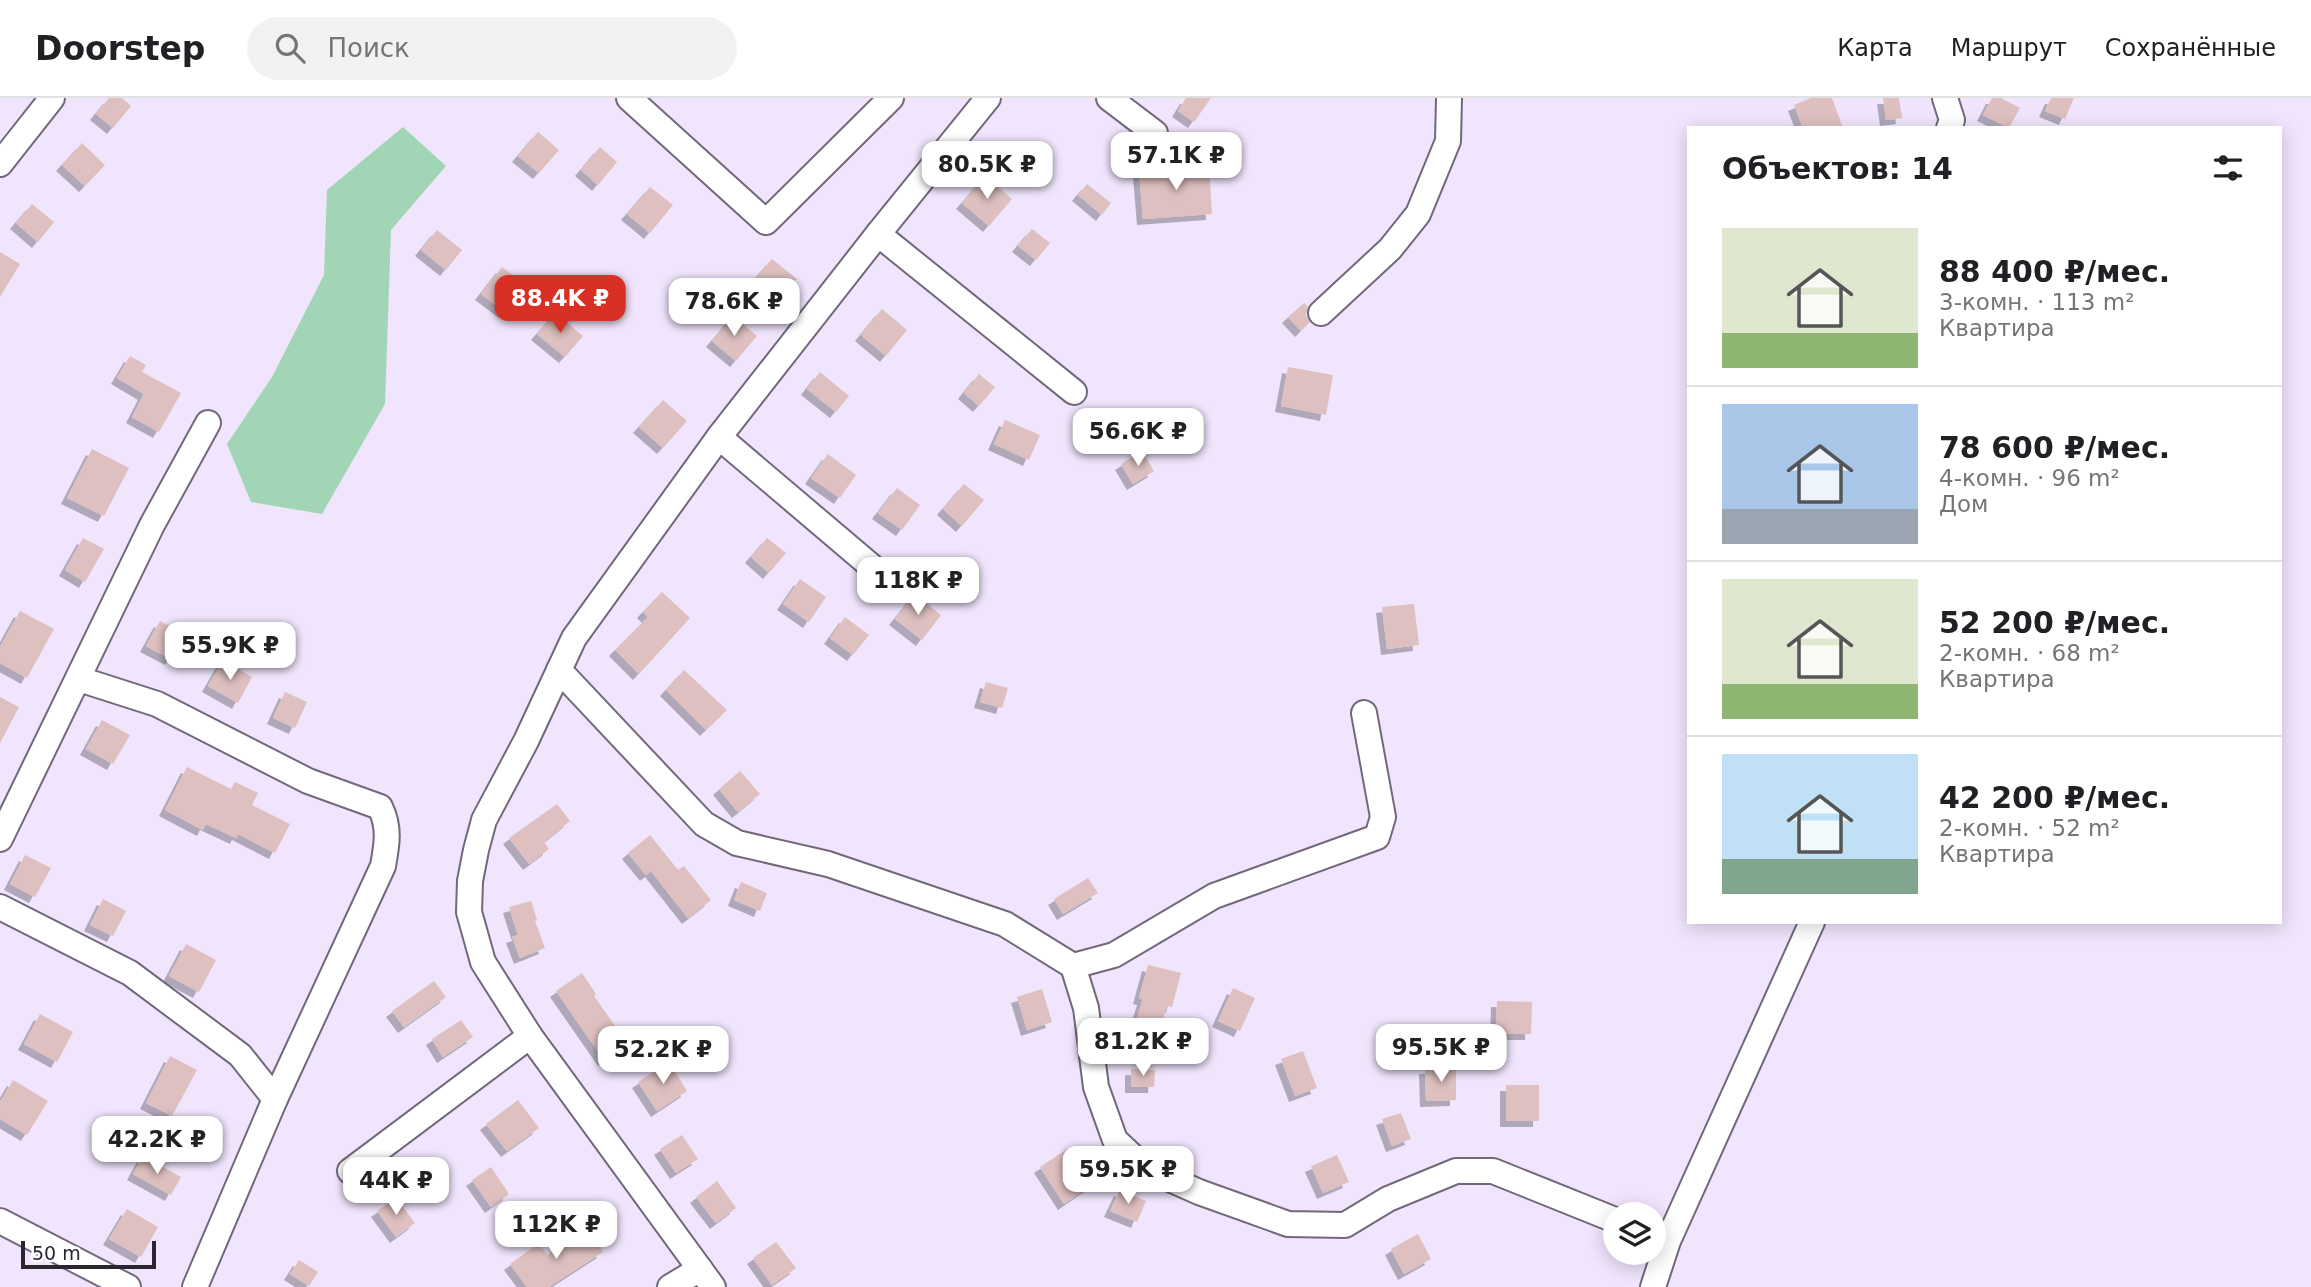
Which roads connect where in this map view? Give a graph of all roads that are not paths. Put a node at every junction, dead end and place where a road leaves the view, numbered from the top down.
1 (52, 98) edge
2 (629, 98) edge
3 (891, 98) edge
4 (988, 98) edge
5 (1109, 98) edge
6 (1449, 98) edge
7 (1945, 98) edge
8 (1950, 126) edge
9 (1155, 133) dead end
10 (0, 164) edge
11 (878, 234) junction
12 (1321, 313) dead end
13 (1074, 392) dead end
14 (208, 423) dead end
15 (719, 437) junction
16 (871, 566) dead end
17 (559, 670) junction
18 (79, 679) junction
19 (1364, 713) dead end
20 (0, 839) edge
21 (0, 907) edge
22 (1811, 924) edge
23 (1073, 966) junction
24 (530, 1036) junction
25 (275, 1099) junction
26 (350, 1171) dead end
27 (1603, 1215) edge
28 (0, 1221) edge
29 (1666, 1228) edge
30 (1657, 1265) edge
31 (706, 1278) edge
32 (128, 1287) edge
33 (195, 1287) edge
34 (670, 1287) edge
35 (1653, 1287) edge

1 - 10 street
2 - 3 street
4 - 11 street
5 - 9 street
6 - 12 street
7 - 8 street
11 - 13 street
11 - 15 street
14 - 18 street
15 - 16 street
15 - 17 street
17 - 23 street
17 - 24 street
18 - 20 street
18 - 25 street
19 - 23 street
21 - 25 street
22 - 29 street
23 - 27 street
24 - 26 street
24 - 31 street
25 - 33 street
28 - 32 street
30 - 35 street
31 - 34 street

